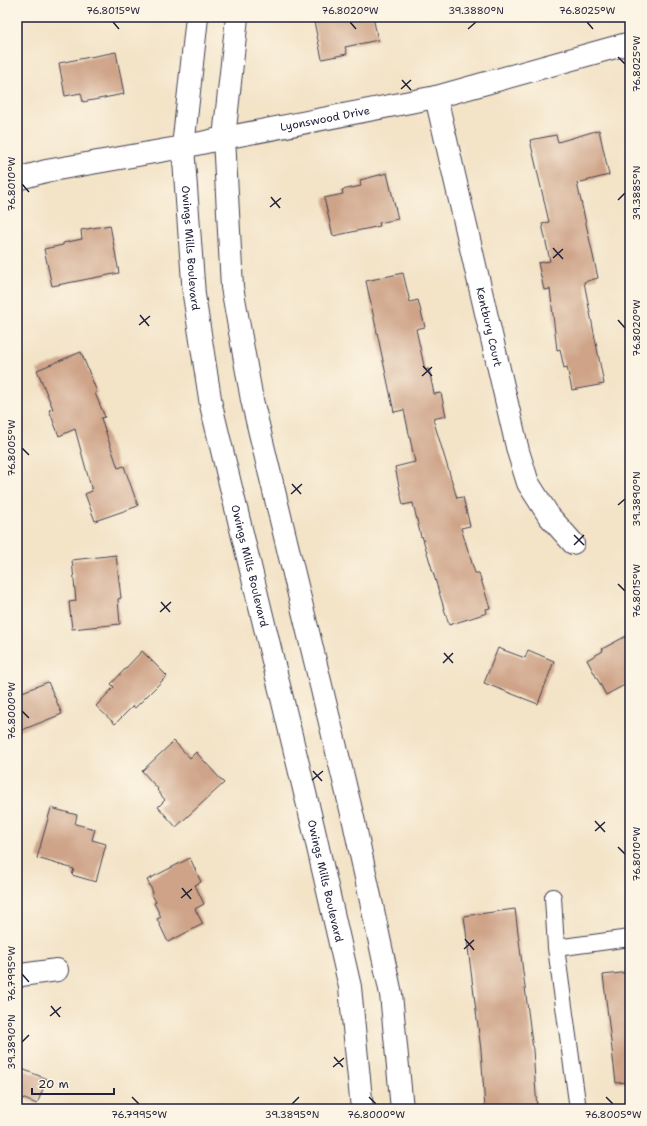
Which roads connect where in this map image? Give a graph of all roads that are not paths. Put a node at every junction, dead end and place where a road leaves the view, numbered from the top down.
1 (197, 17) edge
2 (237, 17) edge
3 (630, 44) edge
4 (436, 97) junction
5 (224, 138) junction
6 (183, 147) junction
7 (17, 179) edge
8 (573, 543) dead end
9 (553, 897) dead end
10 (630, 938) edge
11 (556, 948) junction
12 (58, 970) dead end
13 (17, 977) edge
14 (362, 1109) edge
15 (402, 1109) edge
16 (578, 1109) edge

1 - 6 main road, Owings Mills Boulevard
2 - 5 main road
3 - 4 main road, Lyonswood Drive
4 - 5 main road, Lyonswood Drive
4 - 8 main road, Kentbury Court
5 - 6 main road, Lyonswood Drive
5 - 15 main road
6 - 7 main road, Lyonswood Drive
6 - 14 main road, Owings Mills Boulevard
9 - 11 lane
10 - 11 lane
11 - 16 lane
12 - 13 main road

